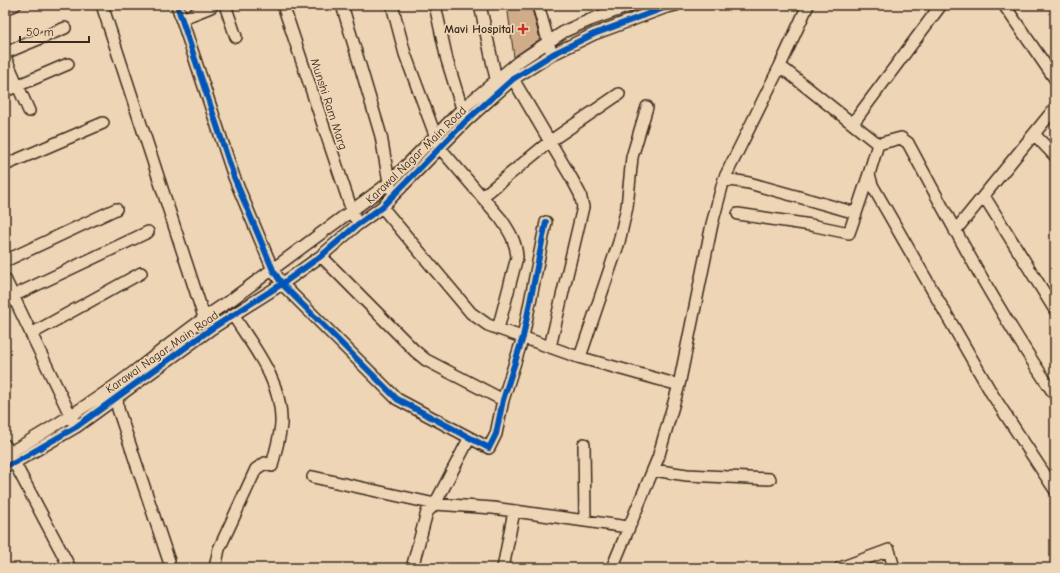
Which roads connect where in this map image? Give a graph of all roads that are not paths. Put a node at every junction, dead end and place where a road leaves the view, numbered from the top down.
1 (15, 5) edge
2 (102, 5) edge
3 (177, 5) edge
4 (225, 5) edge
5 (283, 5) edge
6 (342, 5) edge
7 (392, 5) edge
8 (435, 5) edge
9 (480, 5) edge
10 (538, 5) edge
11 (632, 5) edge
12 (676, 5) edge
13 (808, 5) edge
14 (941, 5) edge
15 (1004, 5) edge
16 (664, 6) edge
17 (212, 7) dead end
18 (5, 10) edge
19 (181, 19) junction
20 (65, 28) dead end
21 (236, 37) dead end
22 (548, 42) junction
23 (5, 53) edge
24 (552, 54) junction
25 (5, 57) edge
26 (68, 64) dead end
27 (780, 66) junction
28 (1055, 78) edge
29 (496, 79) junction
30 (514, 79) junction
31 (18, 86) junction
32 (502, 89) junction
33 (5, 91) edge
34 (618, 94) dead end
35 (647, 107) dead end
36 (1055, 108) edge
37 (462, 109) junction
38 (29, 111) dead end
39 (103, 122) dead end
40 (466, 122) junction
41 (853, 123) junction
42 (1034, 134) junction
43 (436, 136) junction
44 (550, 142) junction
45 (878, 144) junction
46 (440, 148) junction
47 (1055, 156) edge
48 (5, 165) edge
49 (869, 174) junction
50 (724, 179) junction
51 (389, 183) junction
52 (984, 196) junction
53 (482, 197) junction
54 (392, 198) junction
55 (382, 207) junction
56 (116, 209) dead end
57 (352, 210) junction
58 (856, 213) junction
59 (738, 214) dead end
60 (546, 222) dead end
61 (357, 225) junction
62 (955, 231) junction
63 (148, 232) dead end
64 (321, 256) junction
65 (5, 261) edge
66 (272, 270) junction
67 (140, 273) dead end
68 (5, 279) edge
69 (282, 284) junction
70 (13, 296) junction
71 (1055, 310) edge
72 (233, 315) junction
73 (204, 317) junction
74 (498, 329) junction
75 (31, 334) junction
76 (523, 337) junction
77 (550, 347) junction
78 (580, 357) junction
79 (679, 385) junction
80 (1055, 395) edge
81 (117, 397) junction
82 (503, 400) junction
83 (74, 422) junction
84 (469, 439) junction
85 (584, 444) dead end
86 (8, 457) edge
87 (653, 470) junction
88 (313, 477) dead end
89 (770, 479) dead end
90 (1055, 490) edge
91 (435, 504) junction
92 (514, 511) junction
93 (586, 520) junction
94 (628, 527) junction
95 (169, 561) dead end
96 (70, 568) edge
97 (215, 568) edge
98 (412, 568) edge
99 (503, 568) edge
100 (612, 568) edge
101 (840, 568) edge
102 (894, 568) edge

1 - 18 street
2 - 73 street
3 - 19 street
4 - 21 street
5 - 57 street, Munshi Ram Marg
6 - 51 street
7 - 43 street
8 - 37 street
9 - 29 street
10 - 22 street
11 - 22 street, Karawal Nagar Main Road
12 - 16 street, Karawal Nagar Main Road
13 - 27 street
14 - 41 street
15 - 28 street
16 - 24 street, Karawal Nagar Main Road
17 - 19 street
19 - 66 street
20 - 23 street
22 - 24 street
22 - 29 street, Karawal Nagar Main Road
24 - 30 street, Karawal Nagar Main Road
25 - 31 street
26 - 31 street
27 - 41 street
27 - 50 street
29 - 32 street
29 - 37 street, Karawal Nagar Main Road
30 - 32 street, Karawal Nagar Main Road
30 - 44 street
31 - 33 street
31 - 38 street
32 - 40 street, Karawal Nagar Main Road
34 - 44 street
35 - 78 street
36 - 42 street
37 - 40 street
37 - 43 street, Karawal Nagar Main Road
39 - 48 street
40 - 46 street, Karawal Nagar Main Road
41 - 45 street
42 - 47 street
42 - 52 street
43 - 46 street
43 - 51 street, Karawal Nagar Main Road
44 - 53 street
44 - 77 street
45 - 49 street
45 - 62 street
46 - 53 street
46 - 54 street, Karawal Nagar Main Road
49 - 58 street
49 - 90 street
50 - 58 street
50 - 79 street
51 - 54 street
51 - 57 street, Karawal Nagar Main Road
52 - 62 street
52 - 71 street
53 - 74 street
54 - 55 street, Karawal Nagar Main Road
55 - 61 street, Karawal Nagar Main Road
55 - 74 street
56 - 65 street
57 - 61 street, Munshi Ram Marg
57 - 66 street, Karawal Nagar Main Road
58 - 59 street
60 - 76 street
61 - 64 street, Karawal Nagar Main Road
62 - 80 street
63 - 70 street
64 - 69 street, Karawal Nagar Main Road
64 - 82 street
66 - 69 street
66 - 73 street, Karawal Nagar Main Road
67 - 75 street
68 - 70 street
69 - 72 street, Karawal Nagar Main Road
69 - 84 street
70 - 75 street
72 - 81 street, Karawal Nagar Main Road
72 - 97 street
73 - 83 street, Karawal Nagar Main Road
74 - 76 street
75 - 83 street
76 - 77 street
76 - 82 street
77 - 78 street
78 - 79 street
79 - 87 street
81 - 83 street, Karawal Nagar Main Road
81 - 95 street
82 - 84 street
83 - 86 street, Karawal Nagar Main Road
84 - 91 street
85 - 93 street
86 - 96 street
87 - 89 street
87 - 94 street
88 - 91 street
91 - 92 street
91 - 98 street
92 - 93 street
92 - 99 street
93 - 94 street
94 - 100 street
101 - 102 street

